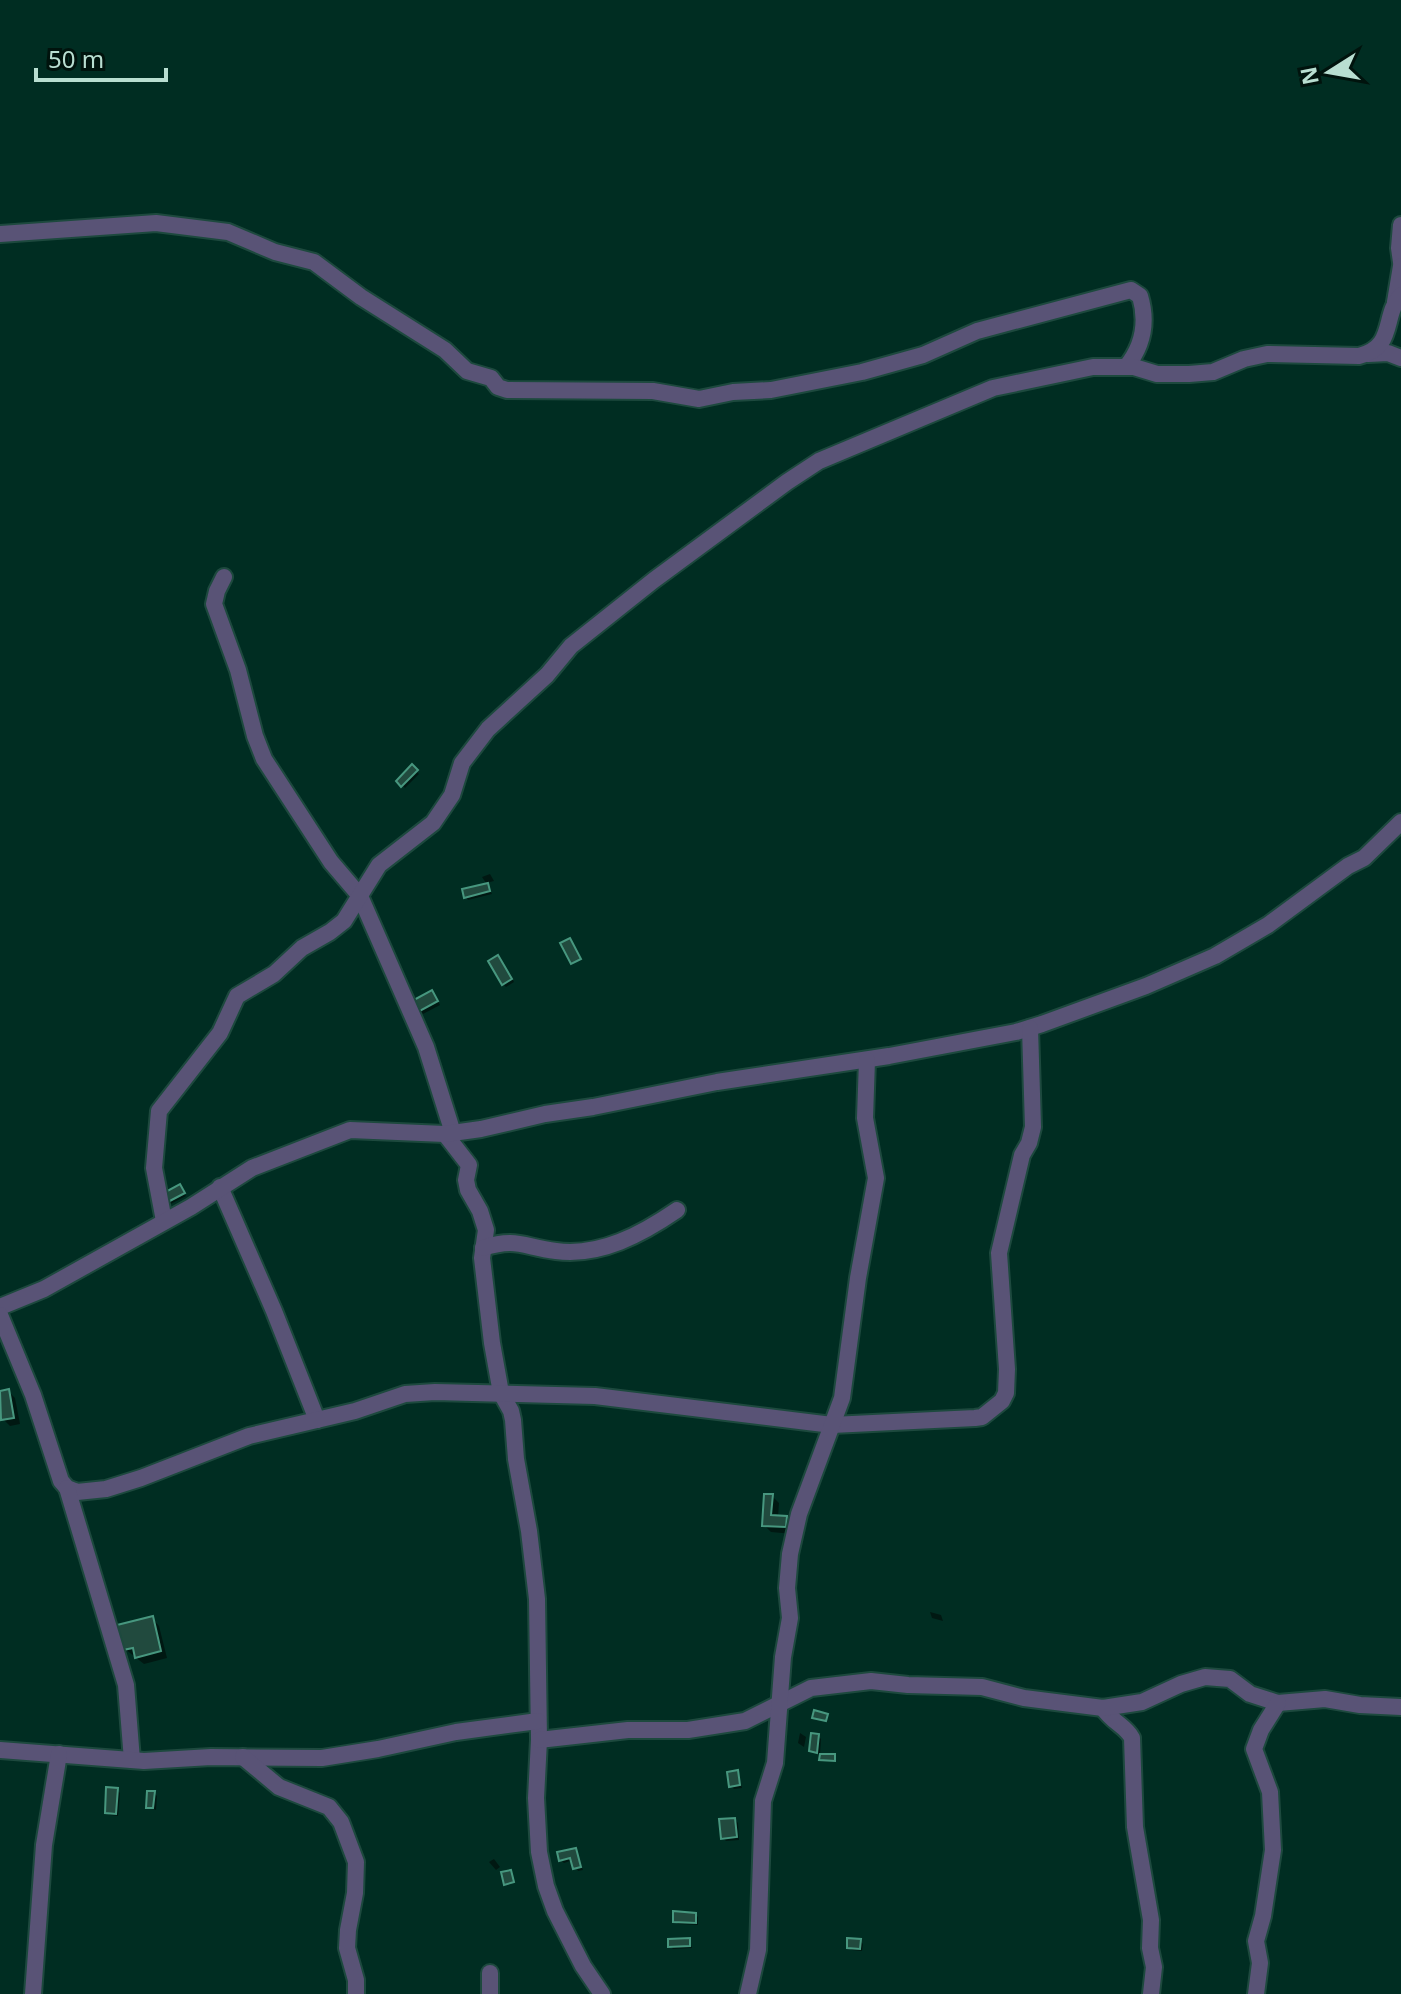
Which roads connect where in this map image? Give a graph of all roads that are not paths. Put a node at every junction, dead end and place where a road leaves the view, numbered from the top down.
1 (1401, 225) edge
2 (0, 234) edge
3 (1401, 264) edge
4 (1398, 298) edge
5 (1366, 354) junction
6 (1401, 358) edge
7 (1126, 367) junction
8 (224, 577) dead end
9 (1401, 822) edge
10 (360, 896) junction
11 (1030, 1028) junction
12 (867, 1060) junction
13 (449, 1133) junction
14 (220, 1187) junction
15 (677, 1210) dead end
16 (164, 1221) junction
17 (483, 1248) junction
18 (0, 1307) edge
19 (0, 1315) edge
20 (501, 1393) junction
21 (317, 1420) junction
22 (832, 1425) junction
23 (67, 1488) junction
24 (780, 1702) junction
25 (1278, 1703) junction
26 (1401, 1707) edge
27 (1103, 1708) junction
28 (538, 1721) junction
29 (539, 1740) junction
30 (0, 1750) edge
31 (59, 1754) junction
32 (243, 1757) junction
33 (132, 1760) junction
34 (490, 1973) dead end
35 (33, 1994) edge
36 (356, 1994) edge
37 (490, 1994) edge
38 (602, 1994) edge
39 (748, 1994) edge
40 (1151, 1994) edge
41 (1256, 1994) edge

1 - 3 street
2 - 7 street
3 - 4 street
4 - 5 street
5 - 6 street
5 - 7 street
7 - 10 street
8 - 10 street
9 - 11 street
10 - 13 street
10 - 16 street
11 - 12 street
11 - 22 street
12 - 13 street
12 - 22 street
13 - 14 street
13 - 17 street
14 - 16 street
14 - 21 street
15 - 17 street
16 - 18 street
17 - 20 street
19 - 23 street
20 - 21 street
20 - 22 street
20 - 28 street
21 - 23 street
22 - 24 street
23 - 33 street
24 - 27 street
24 - 29 street
24 - 39 street
25 - 26 street
25 - 27 street
25 - 41 street
27 - 40 street
28 - 29 street
28 - 32 street
29 - 38 street
30 - 31 street
31 - 33 street
31 - 35 street
32 - 33 street
32 - 36 street
34 - 37 street

